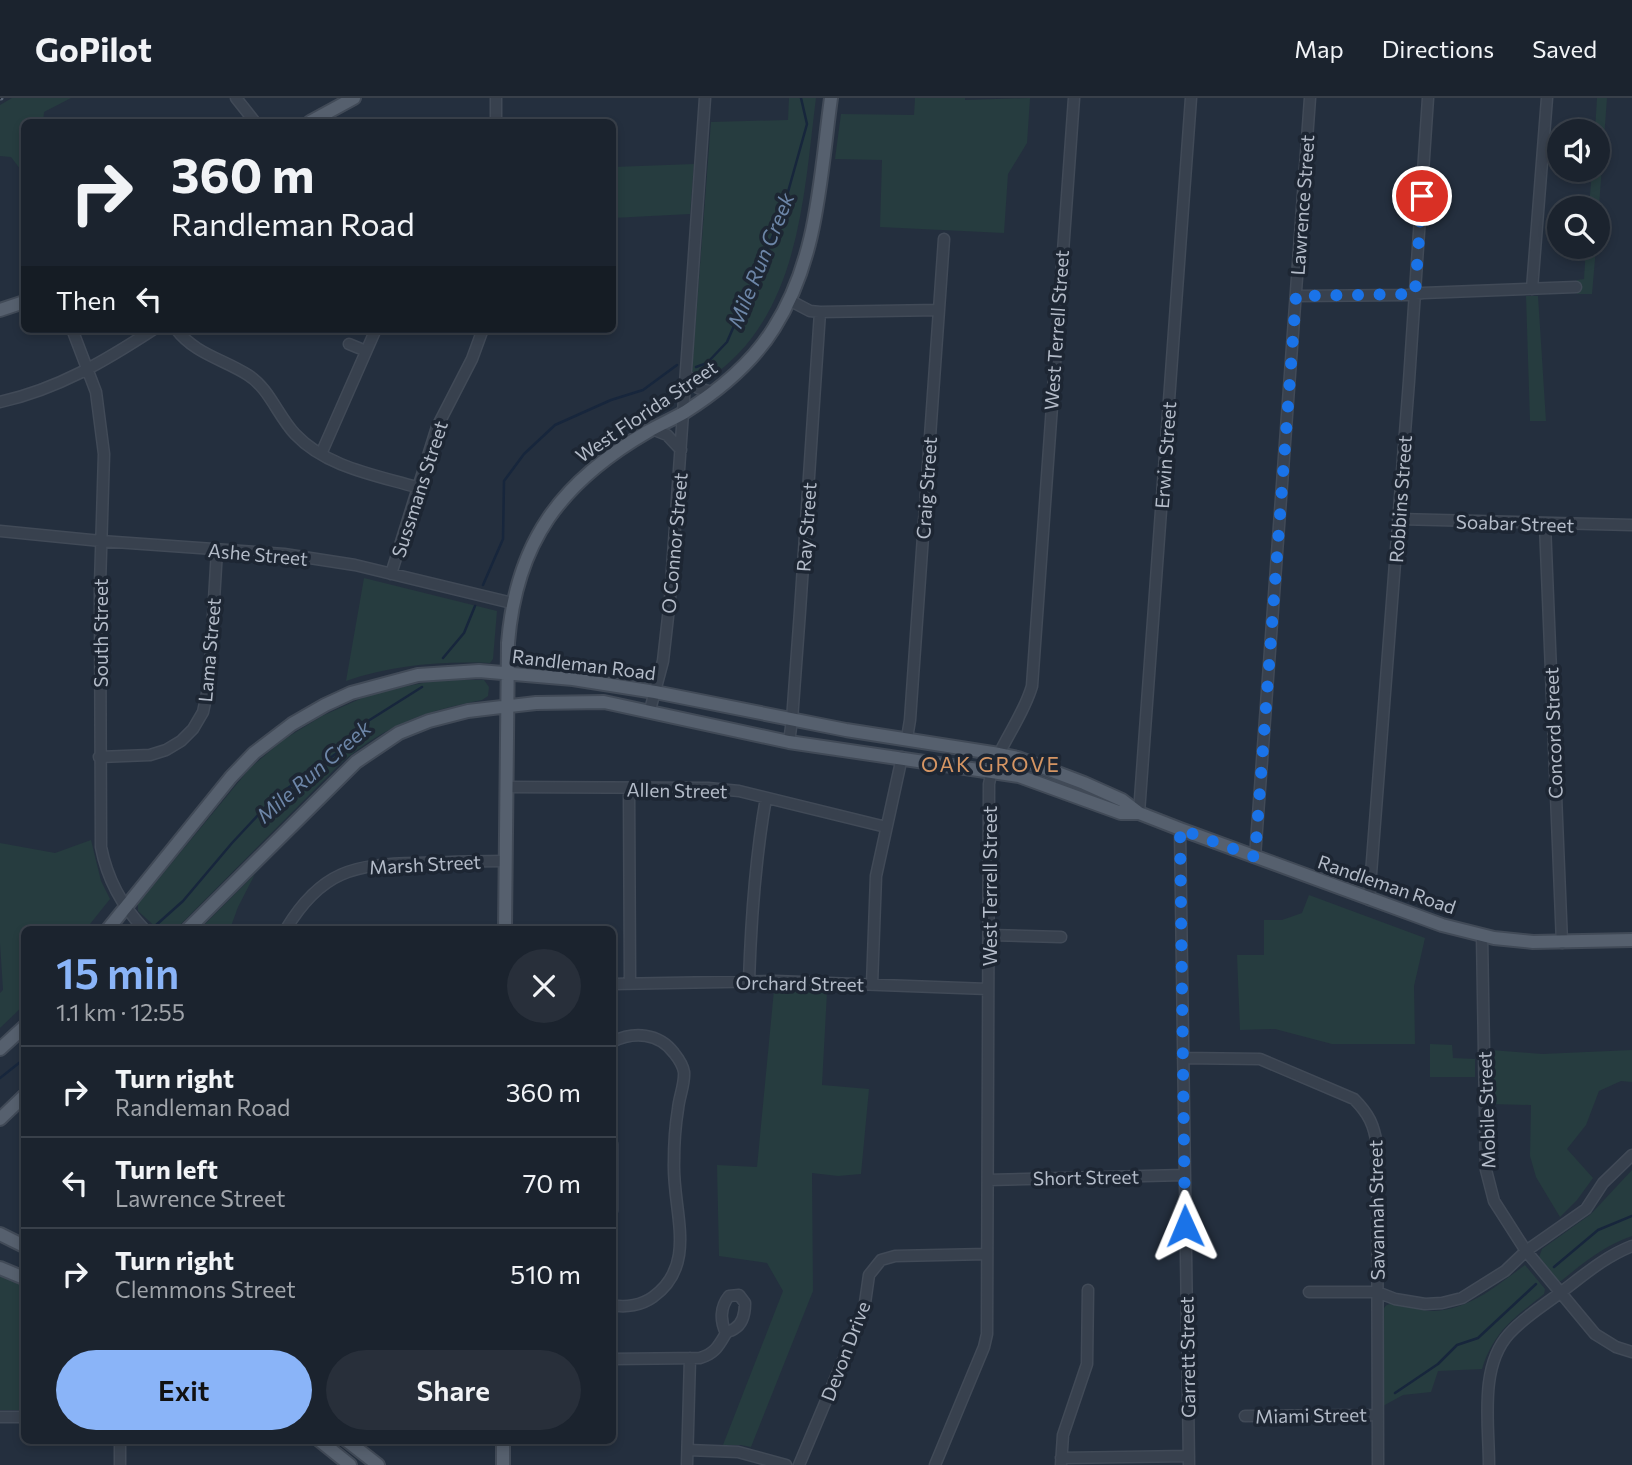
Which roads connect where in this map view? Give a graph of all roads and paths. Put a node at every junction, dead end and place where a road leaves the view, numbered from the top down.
1 (236, 98) edge
2 (354, 98) edge
3 (496, 98) edge
4 (705, 98) edge
5 (831, 98) edge
6 (1074, 98) edge
7 (1191, 98) edge
8 (1310, 98) edge
9 (1428, 98) edge
10 (1546, 98) edge
11 (253, 119) edge
12 (316, 119) edge
13 (496, 119) edge
14 (944, 239) dead end
15 (1576, 287) dead end
16 (1532, 289) junction
17 (1415, 294) junction
18 (1296, 296) junction
19 (789, 300) junction
20 (21, 303) edge
21 (0, 310) edge
22 (938, 310) junction
23 (820, 312) junction
24 (73, 333) edge
25 (148, 333) edge
26 (179, 333) edge
27 (374, 333) edge
28 (482, 333) edge
29 (349, 344) dead end
30 (366, 351) junction
31 (87, 371) junction
32 (687, 375) junction
33 (712, 392) junction
34 (0, 402) edge
35 (684, 413) junction
36 (652, 429) junction
37 (681, 450) junction
38 (321, 454) junction
39 (416, 487) junction
40 (1398, 519) junction
41 (1545, 524) junction
42 (1632, 525) edge
43 (0, 531) edge
44 (101, 541) junction
45 (217, 550) junction
46 (391, 574) junction
47 (512, 603) junction
48 (507, 674) junction
49 (655, 692) junction
50 (508, 708) junction
51 (650, 710) junction
52 (792, 720) junction
53 (907, 738) junction
54 (789, 741) junction
55 (999, 754) junction
56 (99, 757) junction
57 (902, 757) junction
58 (991, 771) junction
59 (506, 787) junction
60 (629, 788) junction
61 (766, 798) junction
62 (1139, 813) junction
63 (886, 827) junction
64 (1180, 829) junction
65 (1255, 857) junction
66 (505, 861) junction
67 (1370, 900) junction
68 (126, 906) junction
69 (110, 926) edge
70 (142, 926) edge
71 (191, 926) edge
72 (288, 926) edge
73 (505, 926) edge
74 (989, 935) junction
75 (1482, 935) junction
76 (1060, 937) dead end
77 (1632, 940) edge
78 (1562, 943) junction
79 (749, 981) junction
80 (616, 984) edge
81 (630, 984) junction
82 (872, 985) junction
83 (988, 989) junction
84 (21, 1030) edge
85 (616, 1040) edge
86 (0, 1049) edge
87 (1183, 1058) junction
88 (21, 1099) edge
89 (0, 1119) edge
90 (1632, 1155) edge
91 (1184, 1175) junction
92 (988, 1180) junction
93 (0, 1234) edge
94 (21, 1244) edge
95 (1632, 1246) edge
96 (1526, 1251) junction
97 (987, 1254) junction
98 (0, 1268) edge
99 (21, 1277) edge
100 (1088, 1290) dead end
101 (1309, 1292) dead end
102 (1377, 1292) junction
103 (1560, 1293) junction
104 (616, 1305) edge
105 (726, 1333) dead end
106 (1632, 1352) edge
107 (690, 1358) junction
108 (616, 1359) edge
109 (1377, 1415) junction
110 (1245, 1416) dead end
111 (21, 1417) edge
112 (0, 1418) edge
113 (120, 1444) edge
114 (323, 1444) edge
115 (351, 1444) edge
116 (503, 1444) edge
117 (688, 1450) junction
118 (1189, 1460) edge
119 (1061, 1461) edge
120 (120, 1465) edge
121 (350, 1465) edge
122 (378, 1465) edge
123 (503, 1465) edge
124 (687, 1465) edge
125 (786, 1465) edge
126 (799, 1465) edge
127 (935, 1465) edge
128 (1378, 1465) edge
129 (1489, 1465) edge

1 - 11 street
2 - 12 main road
3 - 13 street
4 - 32 street, O Connor Street
5 - 19 main road, West Florida Street
6 - 55 street, West Terrell Street
7 - 62 street, Erwin Street
8 - 18 street, Lawrence Street
9 - 17 street, Robbins Street
10 - 16 street
14 - 22 street, Craig Street
15 - 16 street
16 - 17 street
17 - 18 street
17 - 40 street, Robbins Street
18 - 65 street, Lawrence Street
19 - 23 street
19 - 33 main road, West Florida Street
20 - 21 main road
22 - 23 street
22 - 53 street, Craig Street
23 - 52 street, Ray Street
24 - 31 street, South Street
25 - 31 street
26 - 38 street
27 - 30 street
28 - 39 street, Sussmans Street
29 - 30 street
30 - 38 street
31 - 34 street
31 - 44 street, South Street
32 - 33 street
32 - 35 street, O Connor Street
33 - 35 main road, West Florida Street
35 - 36 main road, West Florida Street
35 - 37 street, O Connor Street
36 - 37 street
36 - 47 main road, West Florida Street
37 - 49 street, O Connor Street
38 - 39 street
39 - 46 street, Sussmans Street
40 - 41 street, Soabar Street
40 - 67 street, Robbins Street
41 - 42 street, Soabar Street
41 - 78 street, Concord Street
43 - 44 street, Ashe Street
44 - 45 street, Ashe Street
44 - 56 street, South Street
45 - 46 street, Ashe Street
45 - 56 street, Lama Street
46 - 47 street, Ashe Street
47 - 48 main road, West Florida Street
48 - 49 main road, Randleman Road
48 - 50 main road, West Florida Street
48 - 68 main road, Randleman Road
49 - 51 street, O Connor Street
49 - 52 main road, Randleman Road
50 - 51 main road, Randleman Road
50 - 59 main road, West Florida Street
50 - 71 main road, Randleman Road
51 - 54 main road, Randleman Road
52 - 53 main road, Randleman Road
52 - 54 street, Ray Street
53 - 55 main road, Randleman Road
54 - 57 main road, Randleman Road
55 - 58 street, West Terrell Street
55 - 62 main road, Randleman Road
56 - 68 street, South Street
57 - 58 main road, Randleman Road
57 - 63 street
58 - 62 main road, Randleman Road
58 - 74 street, West Terrell Street
59 - 60 street, Allen Street
59 - 66 main road, West Florida Street
60 - 61 street, Allen Street
60 - 81 street
61 - 63 street, Allen Street
61 - 79 street
62 - 64 main road, Randleman Road
63 - 82 street
64 - 65 main road, Randleman Road
64 - 87 street, Garrett Street
65 - 67 main road, Randleman Road
66 - 72 street, Marsh Street
66 - 73 main road, West Florida Street
67 - 75 main road, Randleman Road
68 - 69 main road, Randleman Road
68 - 70 street, South Street
74 - 76 street
74 - 83 street, West Terrell Street
75 - 78 main road, Randleman Road
75 - 96 street, Mobile Street
77 - 78 main road, Randleman Road
79 - 81 street, Orchard Street
79 - 82 street, Orchard Street
80 - 81 street, Orchard Street
82 - 83 street, Orchard Street
83 - 92 street, West Terrell Street
84 - 86 main road
85 - 104 street
87 - 91 street, Garrett Street
87 - 102 street, Savannah Street
88 - 89 main road
90 - 96 street
91 - 92 street, Short Street
91 - 118 street, Garrett Street
92 - 97 street, West Terrell Street
93 - 94 main road
95 - 103 street
96 - 102 street
96 - 103 street, Mobile Street
97 - 126 street, Devon Drive
97 - 127 street, West Terrell Street
98 - 99 main road
100 - 119 street
101 - 102 street
102 - 109 street, Savannah Street
103 - 106 street, Mobile Street
103 - 129 street
105 - 107 street
107 - 108 street
107 - 117 street
109 - 110 street, Miami Street
109 - 128 street, Savannah Street
111 - 112 street
113 - 120 street
114 - 121 main road
115 - 122 main road
116 - 123 main road
117 - 124 street
117 - 125 street
118 - 119 street

